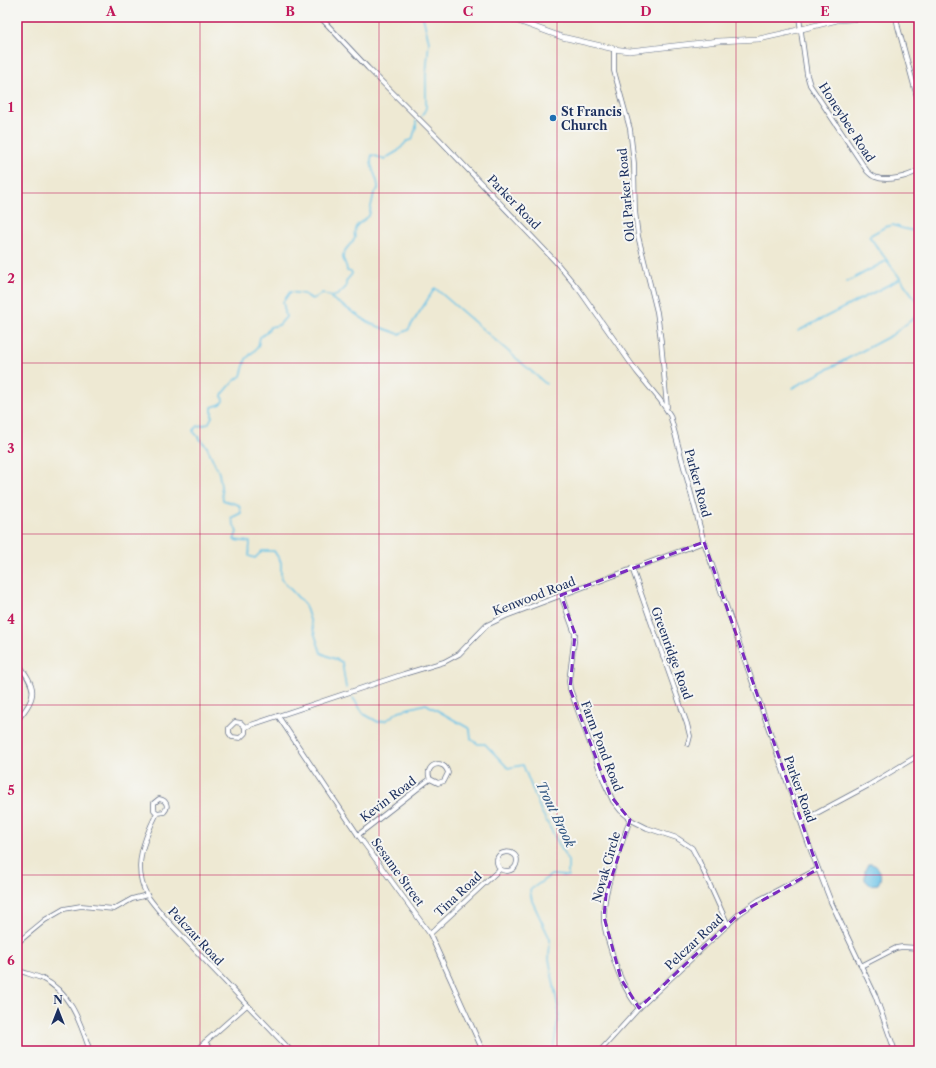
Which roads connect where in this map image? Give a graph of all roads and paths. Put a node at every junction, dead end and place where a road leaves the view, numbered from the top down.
1 (293, 17) edge
2 (325, 17) edge
3 (508, 17) edge
4 (798, 17) edge
5 (882, 17) edge
6 (896, 17) edge
7 (322, 18) edge
8 (800, 29) junction
9 (614, 49) junction
10 (919, 104) edge
11 (919, 170) edge
12 (667, 410) junction
13 (704, 542) junction
14 (632, 568) junction
15 (561, 595) junction
16 (17, 662) edge
17 (278, 716) junction
18 (17, 720) edge
19 (245, 727) junction
20 (688, 744) dead end
21 (919, 755) edge
22 (430, 779) junction
23 (157, 813) dead end
24 (630, 819) junction
25 (802, 821) junction
26 (358, 834) junction
27 (500, 869) junction
28 (818, 869) junction
29 (147, 895) junction
30 (728, 925) junction
31 (430, 934) junction
32 (17, 943) edge
33 (919, 948) edge
34 (861, 966) junction
35 (17, 970) edge
36 (247, 1005) junction
37 (639, 1008) junction
38 (205, 1042) junction
39 (90, 1051) edge
40 (195, 1051) edge
41 (212, 1051) edge
42 (291, 1051) edge
43 (483, 1051) edge
44 (600, 1051) edge
45 (895, 1051) edge

1 - 7 street
2 - 7 street
3 - 9 street
4 - 8 street, Honeybee Road
5 - 8 street
6 - 10 street
7 - 12 street, Parker Road
8 - 9 street
8 - 11 street, Honeybee Road
9 - 12 street, Old Parker Road
12 - 13 street, Parker Road
13 - 14 street, Kenwood Road
13 - 25 street, Parker Road
14 - 15 street, Kenwood Road
14 - 20 street, Greenridge Road
15 - 17 street, Kenwood Road
15 - 24 street, Farm Pond Road
16 - 18 street
17 - 19 street, Kenwood Road
17 - 26 street, Sesame Street
19 - 19 street, Kenwood Road
21 - 25 street
22 - 22 street, Kevin Road
22 - 26 street, Kevin Road
23 - 29 street, Pelczar Road
24 - 30 street, Farm Pond Road
24 - 37 street, Novak Circle
25 - 28 street, Parker Road
26 - 31 street, Sesame Street
27 - 27 street, Tina Road
27 - 31 street, Tina Road
28 - 30 street, Pelczar Road
28 - 34 street, Parker Road
29 - 32 street
29 - 36 street, Pelczar Road
30 - 37 street, Pelczar Road
31 - 43 street, Sesame Street
33 - 34 street
34 - 45 street, Parker Road
35 - 39 street
36 - 38 street
36 - 42 street, Pelczar Road
37 - 44 street, Pelczar Road
38 - 40 street
38 - 41 street

